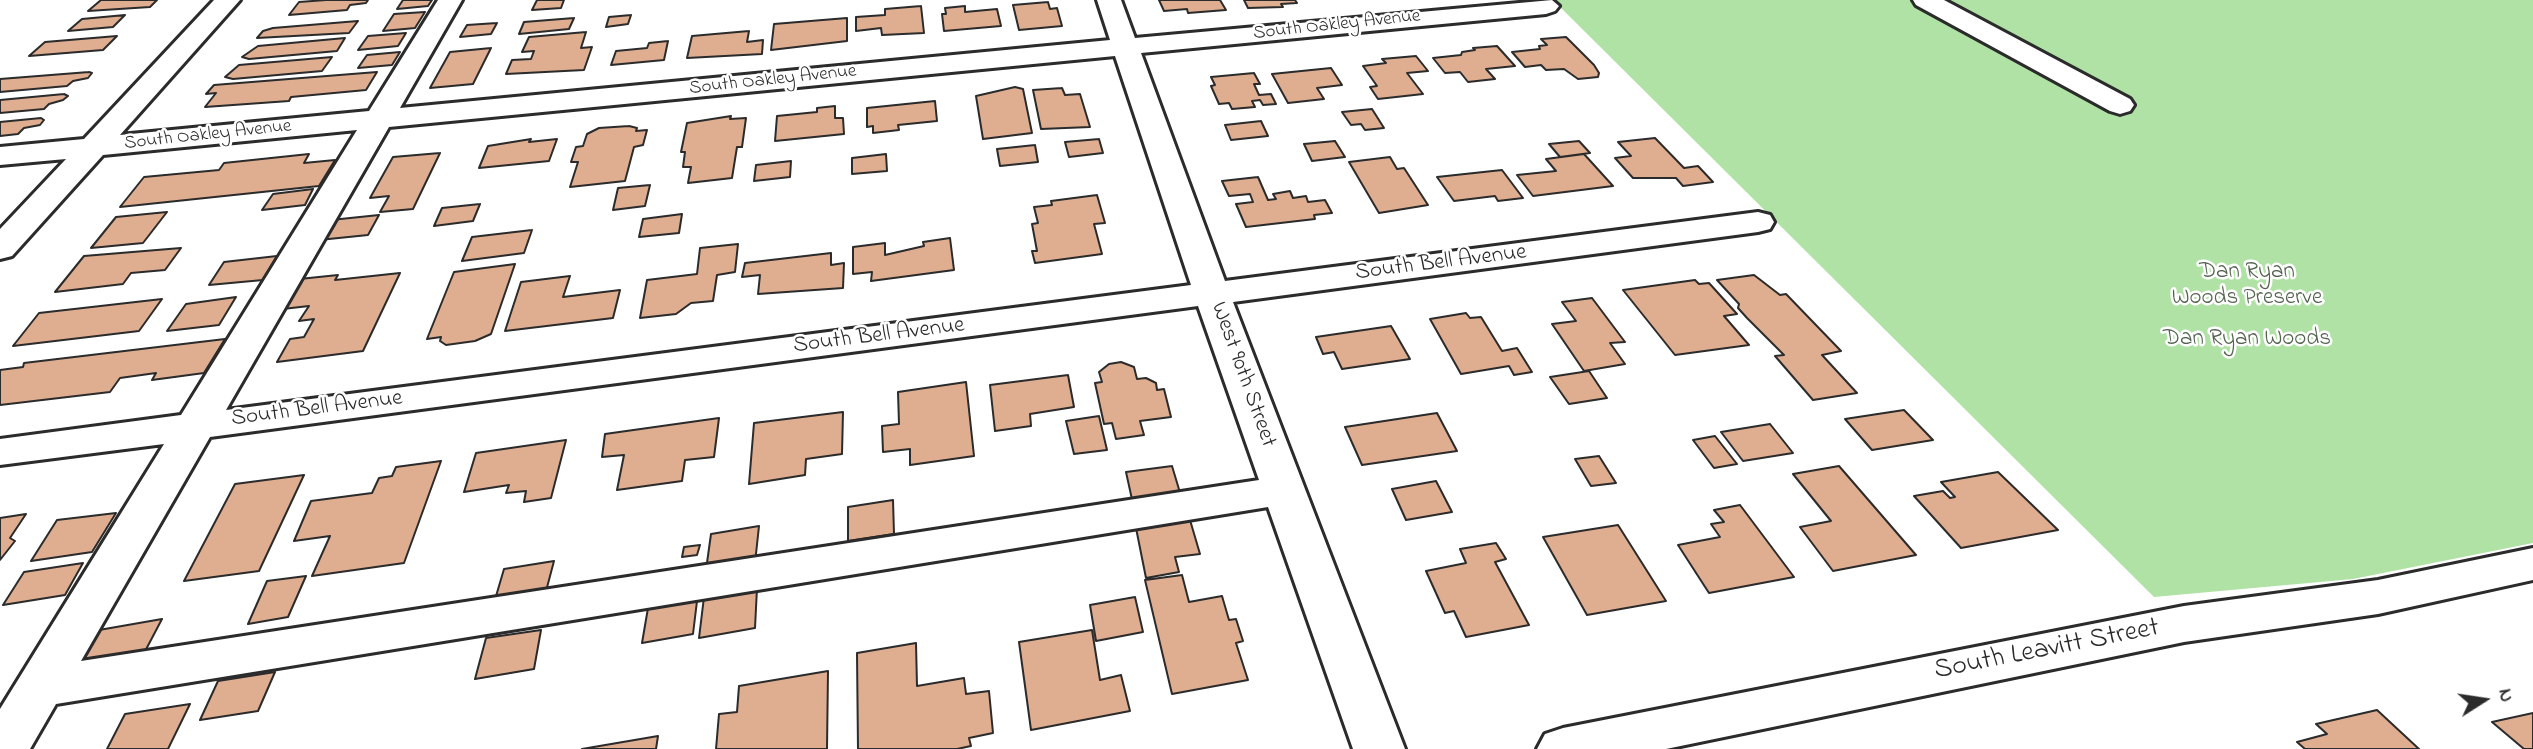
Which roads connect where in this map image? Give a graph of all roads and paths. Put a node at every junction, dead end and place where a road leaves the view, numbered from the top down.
1 (228, 0) edge
2 (450, 0) edge
3 (1109, 0) edge
4 (1925, 0) edge
5 (1546, 6) dead end
6 (1125, 47) junction
7 (2120, 105) dead end
8 (379, 119) junction
9 (94, 147) junction
10 (0, 156) edge
11 (1758, 222) dead end
12 (0, 249) edge
13 (1212, 294) junction
14 (196, 426) junction
15 (0, 452) edge
16 (1284, 490) junction
17 (2533, 564) edge
18 (40, 687) junction
19 (3, 749) edge
20 (1379, 749) edge
21 (1563, 749) edge

1 - 9 street
2 - 8 street
3 - 6 street, West 90th Street
4 - 7 street
5 - 6 street, South Oakley Avenue
6 - 8 street, South Oakley Avenue
6 - 13 street, West 90th Street
8 - 9 street, South Oakley Avenue
8 - 14 street
9 - 10 street, South Oakley Avenue
9 - 12 street
11 - 13 street, South Bell Avenue
13 - 14 street, South Bell Avenue
13 - 16 street, West 90th Street
14 - 15 street, South Bell Avenue
14 - 18 street
16 - 18 street
16 - 20 street, West 90th Street
17 - 21 street, South Leavitt Street
18 - 19 street

